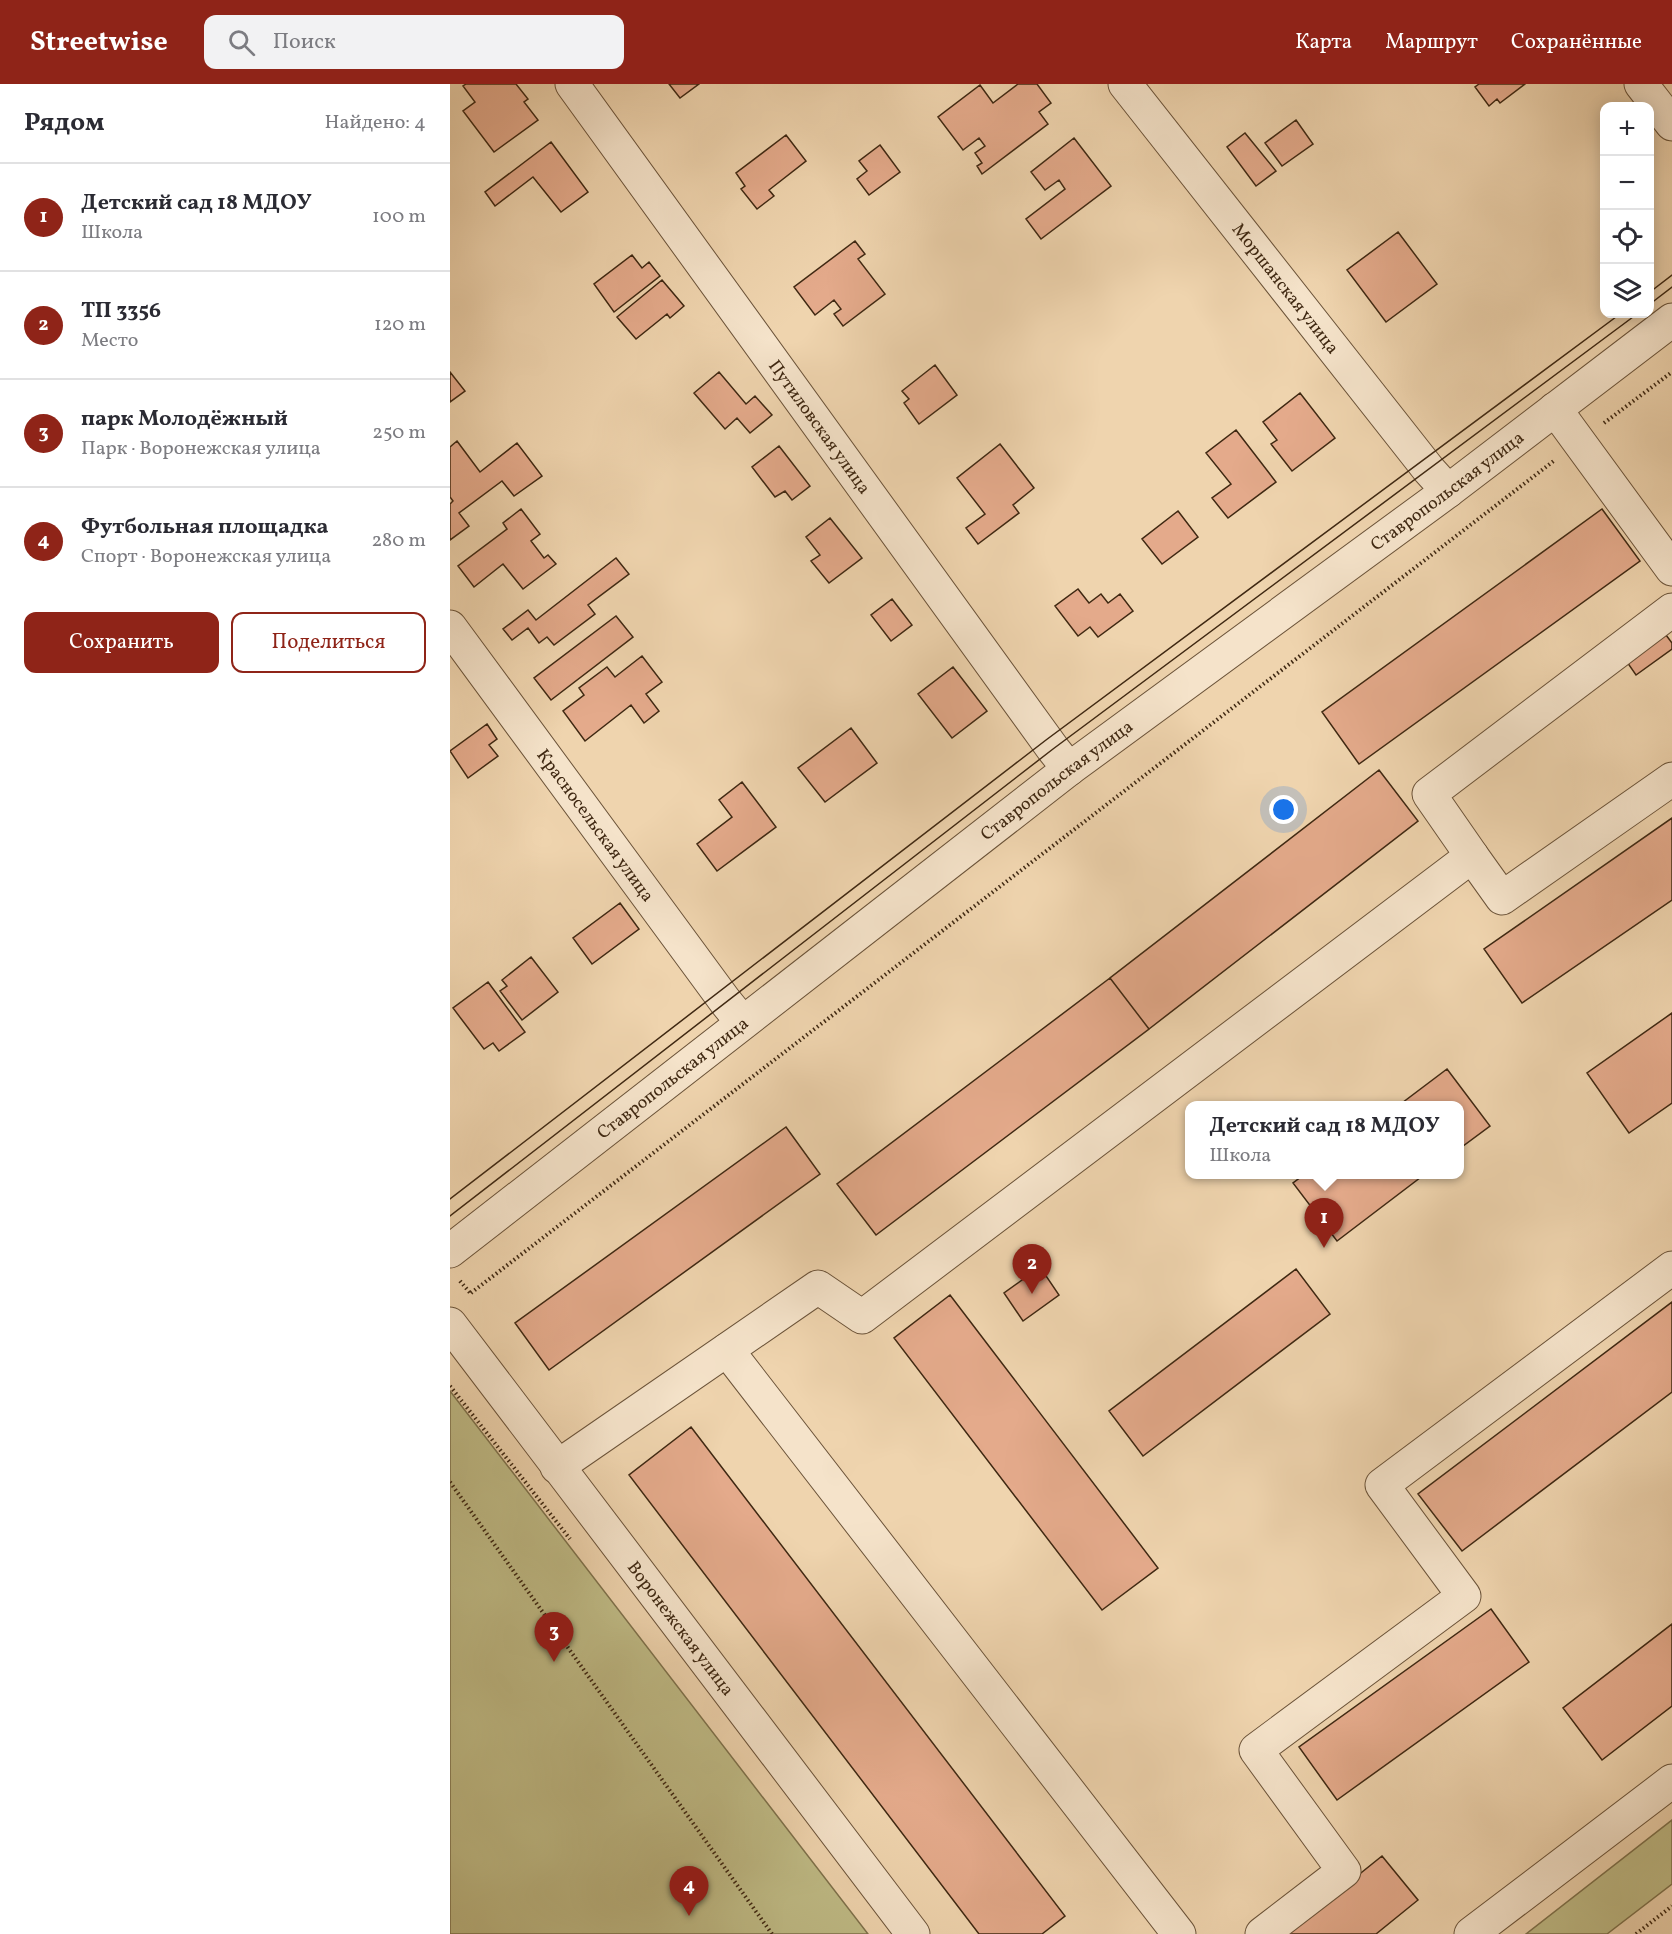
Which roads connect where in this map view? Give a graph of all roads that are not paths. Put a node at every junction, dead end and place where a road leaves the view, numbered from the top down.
1 (572, 84) edge
2 (1125, 84) edge
3 (1641, 84) edge
4 (1672, 124) edge
5 (1672, 320) edge
6 (1555, 409) junction
7 (1448, 491) junction
8 (1672, 568) edge
9 (1672, 609) edge
10 (450, 627) edge
11 (1069, 769) junction
12 (1672, 779) edge
13 (1472, 856) junction
14 (742, 1022) junction
15 (453, 1264) edge
16 (1672, 1268) edge
17 (457, 1312) edge
18 (727, 1350) junction
19 (557, 1467) junction
20 (1672, 1781) edge
21 (913, 1934) edge
22 (1179, 1934) edge
23 (1263, 1934) edge
24 (1472, 1934) edge

1 - 11 street, Путиловская улица
2 - 7 street, Моршанская улица
3 - 4 street
5 - 6 street, Ставропольская улица
6 - 7 street, Ставропольская улица
6 - 8 street
7 - 11 street, Ставропольская улица
9 - 13 street
10 - 14 street, Красносельская улица
11 - 14 street, Ставропольская улица
12 - 13 street
13 - 18 street
14 - 15 street, Ставропольская улица
16 - 23 street
17 - 19 street, Воронежская улица
18 - 19 street
18 - 22 street
19 - 21 street, Воронежская улица
20 - 24 street

